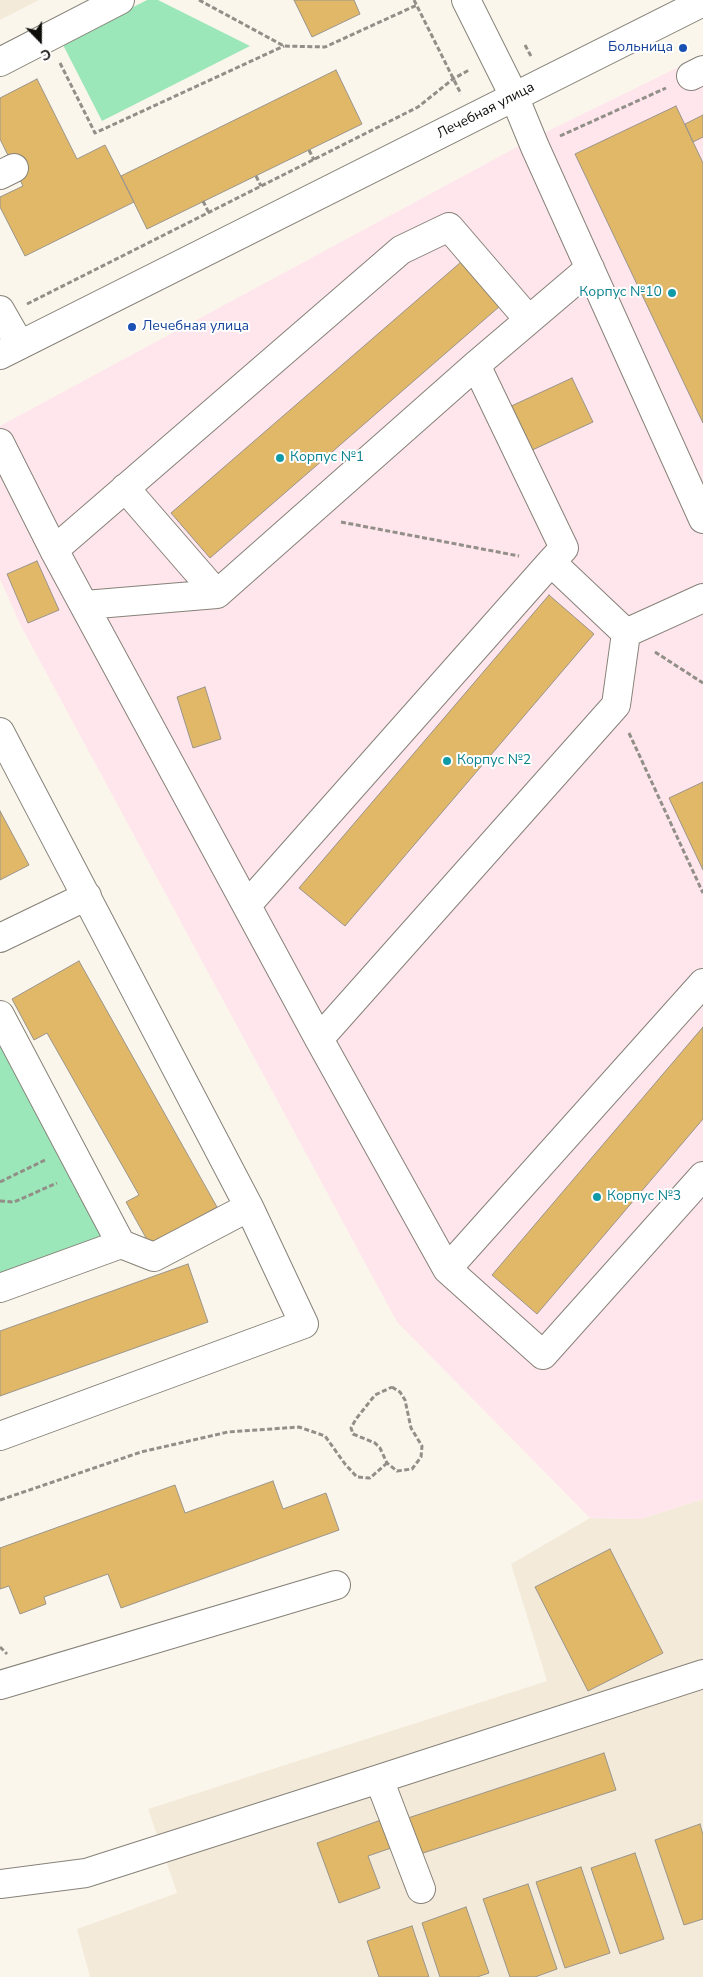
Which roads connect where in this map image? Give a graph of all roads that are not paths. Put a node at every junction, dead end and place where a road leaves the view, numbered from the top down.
1 (120, 0) edge
2 (466, 0) edge
3 (703, 2) edge
4 (0, 62) edge
5 (514, 96) junction
6 (590, 268) junction
7 (2, 313) edge
8 (529, 320) junction
9 (10, 350) edge
10 (476, 365) junction
11 (0, 442) edge
12 (125, 488) junction
13 (703, 519) edge
14 (54, 550) junction
15 (552, 562) junction
16 (217, 594) junction
17 (703, 598) edge
18 (85, 604) junction
19 (626, 633) junction
20 (0, 732) edge
21 (87, 896) junction
22 (247, 905) junction
23 (0, 938) edge
24 (703, 983) edge
25 (0, 1015) edge
26 (319, 1039) junction
27 (703, 1176) edge
28 (249, 1207) junction
29 (121, 1244) junction
30 (447, 1269) junction
31 (0, 1288) edge
32 (0, 1436) edge
33 (336, 1585) dead end
34 (703, 1674) edge
35 (0, 1685) edge
36 (379, 1779) junction
37 (0, 1884) edge
38 (421, 1888) dead end

1 - 4 street
2 - 5 street
3 - 5 street, Лечебная улица
5 - 6 street
5 - 9 street, Лечебная улица
6 - 8 street
6 - 13 street
7 - 9 street
8 - 10 street
8 - 12 street
10 - 15 street
10 - 16 street
11 - 14 street
12 - 14 street
12 - 16 street
14 - 18 street
15 - 19 street
15 - 22 street
16 - 18 street
17 - 19 street
18 - 22 street
19 - 26 street
20 - 21 street
21 - 23 street
21 - 28 street
22 - 26 street
24 - 30 street
25 - 29 street
26 - 30 street
27 - 30 street
28 - 29 street
28 - 32 street
29 - 31 street
33 - 35 street
34 - 36 street
36 - 37 street
36 - 38 street

